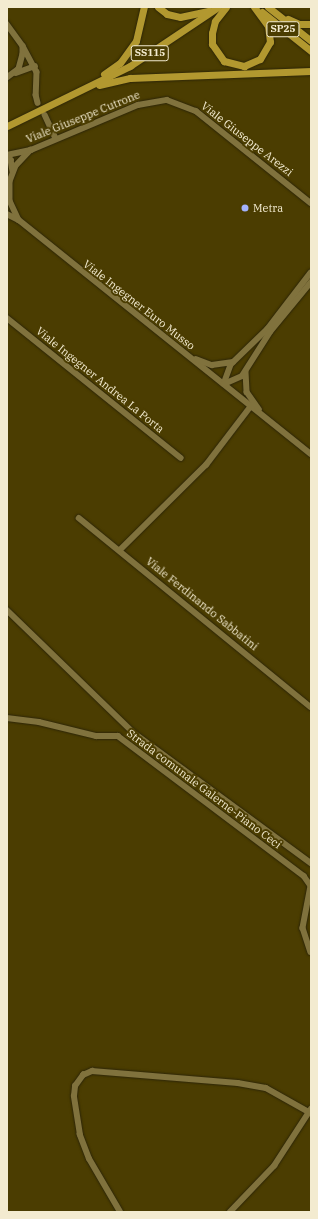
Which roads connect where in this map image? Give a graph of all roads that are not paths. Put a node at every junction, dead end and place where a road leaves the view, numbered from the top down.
1 (144, 7) edge
2 (158, 7) edge
3 (226, 7) edge
4 (255, 7) edge
5 (268, 7) edge
6 (217, 8) edge
7 (276, 13) junction
8 (7, 24) edge
9 (311, 24) edge
10 (311, 42) edge
11 (23, 46) junction
12 (311, 51) edge
13 (35, 66) junction
14 (311, 71) edge
15 (14, 74) junction
16 (7, 78) edge
17 (80, 91) junction
18 (167, 100) joint
19 (38, 103) dead end
20 (45, 115) dead end
21 (7, 126) edge
22 (56, 139) junction
23 (31, 150) junction
24 (7, 156) edge
25 (13, 172) junction
26 (8, 194) edge
27 (311, 203) edge
28 (7, 206) edge
29 (13, 209) junction
30 (7, 213) edge
31 (19, 220) junction
32 (311, 273) edge
33 (311, 282) edge
34 (7, 318) edge
35 (180, 350) junction
36 (237, 360) junction
37 (246, 371) junction
38 (224, 384) junction
39 (251, 406) junction
40 (273, 424) junction
41 (311, 454) edge
42 (181, 458) dead end
43 (79, 518) dead end
44 (120, 550) junction
45 (7, 610) edge
46 (311, 707) edge
47 (7, 718) edge
48 (311, 863) edge
49 (311, 952) edge
50 (310, 1110) edge
51 (120, 1212) edge
52 (230, 1212) edge

1 - 17 main road
2 - 6 main road
3 - 4 main road
4 - 12 main road, SP25
5 - 7 main road, SP25
6 - 17 main road, SS115
7 - 9 main road
7 - 10 main road, SP25
8 - 11 street
11 - 13 street
11 - 15 street
13 - 15 street
13 - 19 street
14 - 17 main road
15 - 16 street
17 - 21 main road, SS115
18 - 22 street, Viale Giuseppe Cutrone
18 - 27 street, Viale Giuseppe Arezzi
20 - 22 street
22 - 23 street, Viale Giuseppe Cutrone
23 - 24 street, Viale Giuseppe Cutrone
23 - 25 street, Viale Ingegner Euro Musso
24 - 25 street
25 - 26 street, Viale Ingegner Euro Musso
26 - 29 street, Viale Ingegner Euro Musso
28 - 29 street
29 - 30 street
29 - 31 street, Viale Ingegner Euro Musso
30 - 31 street
31 - 35 street, Viale Ingegner Euro Musso
32 - 36 street
33 - 37 street
34 - 42 street, Viale Ingegner Andrea La Porta
35 - 36 street
35 - 38 street, Viale Ingegner Euro Musso
36 - 38 street
37 - 38 street
37 - 40 street
38 - 39 street, Viale Ingegner Euro Musso
39 - 40 street, Viale Ingegner Euro Musso
39 - 44 street
40 - 41 street, Viale Ingegner Euro Musso
43 - 44 street, Viale Ferdinando Sabbatini
44 - 46 street, Viale Ferdinando Sabbatini
45 - 48 street
47 - 49 street, Strada comunale Galerne-Piano Ceci
50 - 51 street
50 - 52 street

